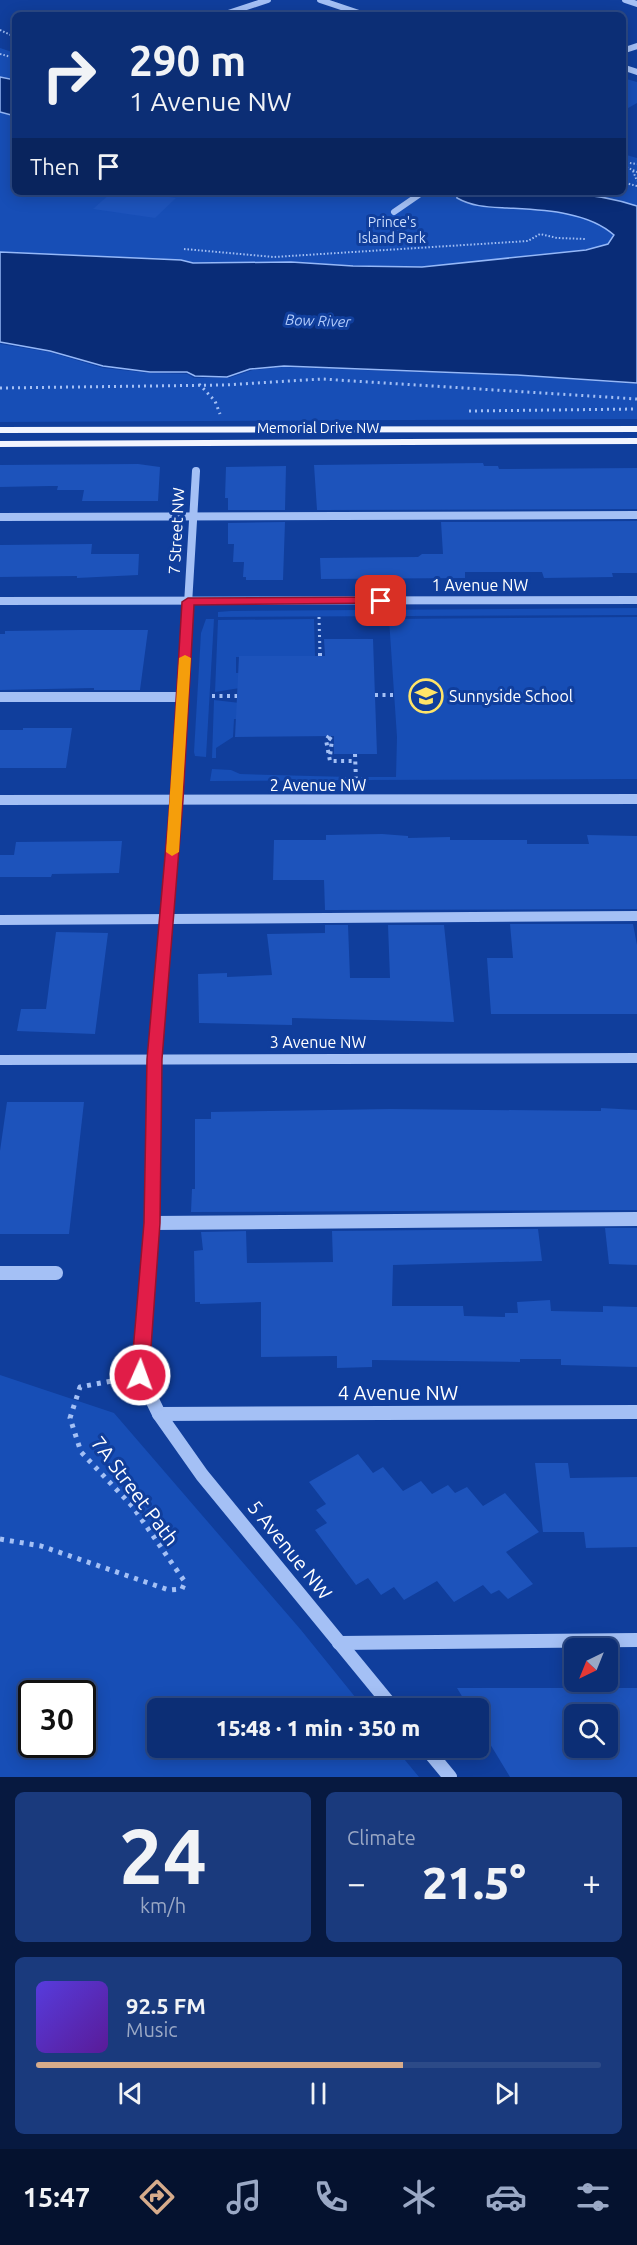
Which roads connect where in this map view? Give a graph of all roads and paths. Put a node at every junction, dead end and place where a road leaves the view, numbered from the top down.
1 (268, 0) edge
2 (320, 0) edge
3 (625, 0) edge
4 (637, 4) edge
5 (353, 11) junction
6 (231, 12) edge
7 (350, 12) edge
8 (356, 12) edge
9 (626, 168) edge
10 (633, 171) junction
11 (637, 171) edge
12 (637, 182) edge
13 (419, 195) edge
14 (394, 212) dead end
15 (585, 239) dead end
16 (184, 249) dead end
17 (199, 384) junction
18 (0, 388) edge
19 (637, 399) edge
20 (220, 420) dead end
21 (637, 429) edge
22 (0, 430) edge
23 (637, 441) edge
24 (0, 444) edge
25 (196, 471) dead end
26 (637, 515) edge
27 (193, 517) junction
28 (0, 518) edge
29 (637, 600) edge
30 (0, 602) edge
31 (188, 602) junction
32 (319, 618) dead end
33 (320, 656) dead end
34 (375, 695) dead end
35 (395, 695) dead end
36 (212, 696) dead end
37 (237, 696) dead end
38 (0, 697) edge
39 (183, 697) junction
40 (329, 737) dead end
41 (355, 754) dead end
42 (356, 761) junction
43 (356, 782) dead end
44 (637, 799) edge
45 (0, 800) edge
46 (177, 800) junction
47 (637, 916) edge
48 (0, 920) edge
49 (167, 920) junction
50 (155, 1059) junction
51 (637, 1059) edge
52 (0, 1060) edge
53 (637, 1219) edge
54 (152, 1223) junction
55 (0, 1273) edge
56 (56, 1273) dead end
57 (140, 1375) junction
58 (637, 1412) edge
59 (159, 1414) junction
60 (0, 1539) edge
61 (637, 1640) edge
62 (339, 1643) junction
63 (385, 1698) edge
64 (434, 1758) edge
65 (450, 1777) edge

1 - 6 street
2 - 5 street
3 - 4 street
5 - 7 street
5 - 8 street
9 - 10 path
10 - 11 path
10 - 12 path
13 - 14 street
15 - 16 path
17 - 18 path
17 - 19 path
17 - 20 path
21 - 22 main road, Memorial Drive NW
23 - 24 main road, Memorial Drive NW
25 - 27 street, 7 Street NW
26 - 27 street
27 - 28 street
27 - 31 street, 7 Street NW
29 - 31 street, 1 Avenue NW
30 - 31 street, 1 Avenue NW
31 - 39 street, 7 Street NW
32 - 33 path
34 - 35 path
36 - 37 path
38 - 39 street
39 - 46 street, 7 Street NW
40 - 42 path
41 - 42 path
42 - 43 path
44 - 46 street, 2 Avenue NW
45 - 46 street, 2 Avenue NW
46 - 49 street, 7 Street NW
47 - 49 street
48 - 49 street
49 - 50 street, 7 Street NW
50 - 51 street, 3 Avenue NW
50 - 52 street, 3 Avenue NW
50 - 54 street, 7 Street NW
53 - 54 street
54 - 57 street, 7 Street NW
55 - 56 street
57 - 59 street
57 - 60 path, 7A Street Path
58 - 59 street, 4 Avenue NW
59 - 62 street, 5 Avenue NW
61 - 62 street
62 - 63 street, 5 Avenue NW
64 - 65 street

